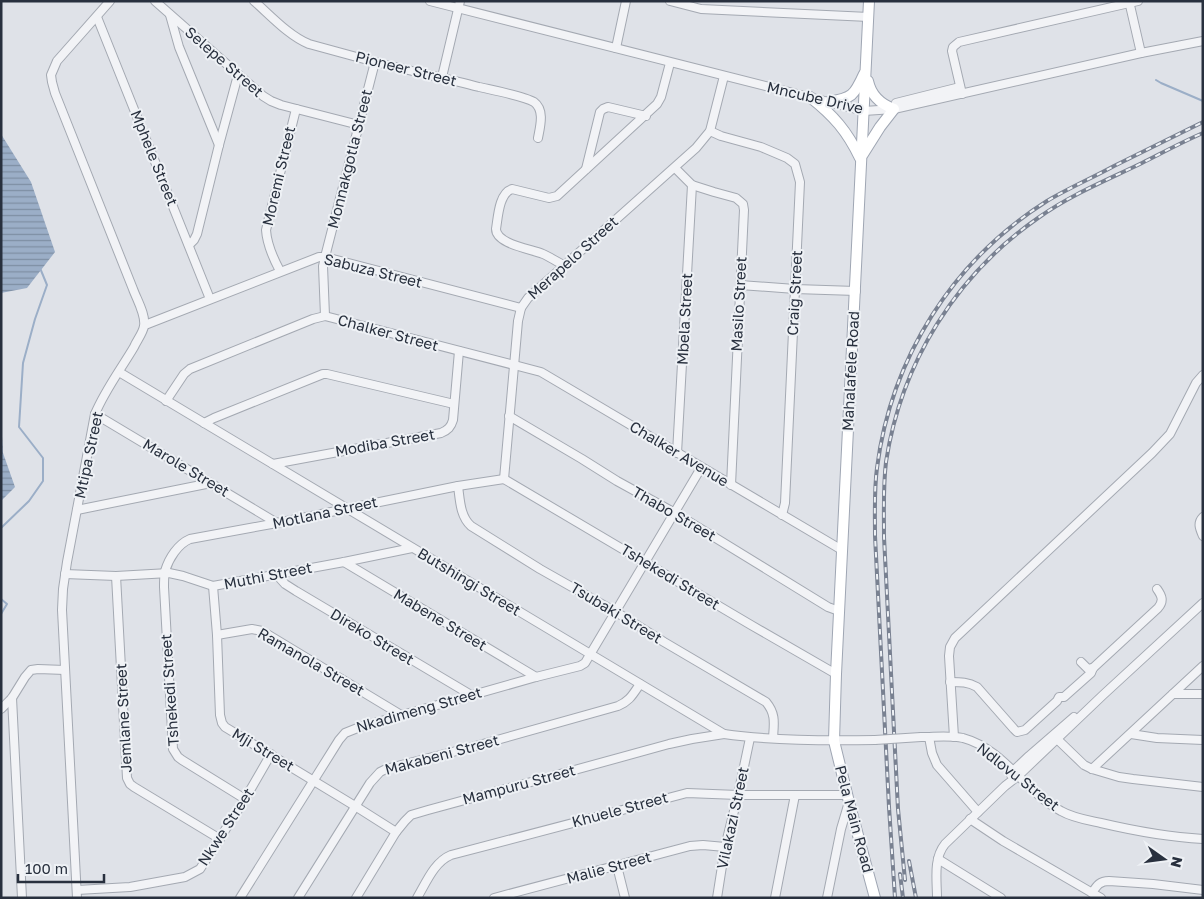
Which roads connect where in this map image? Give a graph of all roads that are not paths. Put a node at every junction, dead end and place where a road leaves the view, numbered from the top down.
1 (110, 1) edge
2 (155, 1) edge
3 (254, 1) edge
4 (430, 1) edge
5 (626, 1) edge
6 (670, 1) edge
7 (869, 1) edge
8 (1138, 1) edge
9 (1129, 2) edge
10 (459, 5) edge
11 (170, 14) junction
12 (97, 17) junction
13 (868, 17) junction
14 (1203, 41) edge
15 (616, 48) junction
16 (1141, 53) junction
17 (375, 62) junction
18 (670, 63) junction
19 (866, 70) junction
20 (238, 75) junction
21 (724, 76) junction
22 (442, 77) junction
23 (961, 90) junction
24 (810, 97) junction
25 (828, 102) junction
26 (890, 107) junction
27 (296, 109) junction
28 (864, 112) junction
29 (646, 116) junction
30 (359, 125) junction
31 (710, 131) junction
32 (538, 138) dead end
33 (219, 145) junction
34 (861, 159) junction
35 (674, 168) junction
36 (586, 169) junction
37 (692, 185) junction
38 (189, 245) junction
39 (325, 257) junction
40 (564, 265) junction
41 (280, 271) junction
42 (740, 285) junction
43 (795, 289) junction
44 (856, 291) junction
45 (210, 299) junction
46 (521, 308) junction
47 (325, 316) junction
48 (145, 325) junction
49 (459, 351) junction
50 (513, 364) junction
51 (119, 372) junction
52 (1203, 375) edge
53 (166, 401) junction
54 (454, 404) junction
55 (95, 414) junction
56 (509, 416) junction
57 (204, 423) junction
58 (677, 453) junction
59 (273, 464) junction
60 (701, 468) junction
61 (504, 479) junction
62 (212, 483) junction
63 (731, 485) junction
64 (458, 486) junction
65 (346, 509) junction
66 (77, 510) junction
67 (675, 513) junction
68 (782, 515) junction
69 (1203, 517) edge
70 (277, 523) junction
71 (1203, 536) edge
72 (412, 548) junction
73 (842, 550) junction
74 (344, 562) junction
75 (645, 562) junction
76 (165, 573) junction
77 (65, 574) junction
78 (276, 574) junction
79 (116, 576) junction
80 (213, 586) junction
81 (1157, 590) dead end
82 (1203, 603) edge
83 (839, 611) junction
84 (616, 612) junction
85 (217, 635) junction
86 (590, 654) junction
87 (1081, 662) dead end
88 (1203, 666) edge
89 (1093, 668) junction
90 (65, 670) junction
91 (836, 674) junction
92 (536, 677) junction
93 (950, 682) junction
94 (640, 684) junction
95 (1056, 688) dead end
96 (1104, 694) junction
97 (1173, 694) junction
98 (1203, 694) edge
99 (471, 695) junction
100 (1060, 697) junction
101 (12, 698) junction
102 (1, 709) edge
103 (401, 715) junction
104 (724, 734) junction
105 (1131, 734) junction
106 (925, 737) junction
107 (954, 737) junction
108 (750, 738) junction
109 (773, 738) junction
110 (1057, 739) junction
111 (834, 740) junction
112 (875, 740) joint
113 (1203, 740) edge
114 (271, 754) junction
115 (1092, 769) junction
116 (1016, 774) junction
117 (314, 781) junction
118 (1203, 787) edge
119 (738, 795) junction
120 (795, 795) junction
121 (245, 799) junction
122 (848, 799) junction
123 (355, 806) junction
124 (978, 812) junction
125 (970, 819) junction
126 (396, 832) junction
127 (220, 839) junction
128 (1203, 839) edge
129 (725, 847) junction
130 (938, 859) junction
131 (617, 866) junction
132 (1203, 890) edge
133 (1092, 893) junction
134 (77, 894) edge
135 (990, 894) edge
136 (22, 898) edge
137 (240, 898) edge
138 (298, 898) edge
139 (356, 898) edge
140 (417, 898) edge
141 (494, 898) edge
142 (625, 898) edge
143 (717, 898) edge
144 (775, 898) edge
145 (827, 898) edge
146 (876, 898) edge
147 (938, 898) edge
148 (1001, 898) edge
149 (1101, 898) edge

1 - 12 street
2 - 11 street, Selepe Street
3 - 17 street, Pioneer Street
4 - 10 street, Mncube Drive
5 - 15 street
6 - 13 street
7 - 13 main road, Mahalafele Road
8 - 9 street
9 - 16 street
9 - 23 street
10 - 15 street, Mncube Drive
10 - 22 street
11 - 20 street, Selepe Street
11 - 33 street
12 - 38 street, Mphele Street
12 - 48 street
13 - 19 main road, Mahalafele Road
14 - 16 street, Mncube Drive
15 - 18 street, Mncube Drive
16 - 23 street, Mncube Drive
17 - 22 street, Pioneer Street
17 - 30 street, Monnakgotla Street
18 - 21 street, Mncube Drive
18 - 29 street
19 - 25 main road
19 - 26 main road
19 - 28 main road, Mahalafele Road
20 - 27 street, Selepe Street
20 - 33 street
21 - 24 street, Mncube Drive
21 - 31 street, Merapelo Street
22 - 32 street, Pioneer Street
23 - 26 street, Mncube Drive
24 - 25 street, Mncube Drive
24 - 34 main road
25 - 28 street, Mncube Drive
26 - 28 street, Mncube Drive
26 - 34 main road
27 - 30 street, Selepe Street
27 - 41 street, Moremi Street
28 - 34 main road, Mahalafele Road
29 - 36 street
29 - 36 street
30 - 39 street, Monnakgotla Street
31 - 35 street, Merapelo Street
31 - 43 street, Craig Street
33 - 38 street
34 - 44 main road, Mahalafele Road
35 - 37 street, Masilo Street
35 - 40 street, Merapelo Street
36 - 40 street
37 - 42 street, Masilo Street
37 - 58 street, Mbela Street
38 - 45 street, Mphele Street
39 - 41 street, Sabuza Street
39 - 46 street, Sabuza Street
39 - 47 street, Monnakgotla Street
40 - 46 street, Merapelo Street
41 - 45 street, Sabuza Street
42 - 43 street
42 - 63 street, Masilo Street
43 - 44 street
43 - 68 street, Craig Street
44 - 73 main road, Mahalafele Road
45 - 48 street, Sabuza Street
46 - 50 street, Merapelo Street
47 - 49 street, Chalker Street
47 - 53 street, Chalker Street
48 - 51 street, Mtipa Street
49 - 50 street, Chalker Street
49 - 54 street, Modiba Street
50 - 56 street, Merapelo Street
50 - 58 street, Chalker Avenue
51 - 53 street, Butshingi Street
51 - 55 street, Mtipa Street
52 - 93 street
53 - 57 street, Butshingi Street
54 - 57 street
54 - 59 street, Modiba Street
55 - 62 street, Marole Street
55 - 66 street, Mtipa Street
56 - 61 street, Merapelo Street
56 - 67 street, Thabo Street
57 - 59 street, Butshingi Street
58 - 60 street, Chalker Avenue
59 - 65 street, Butshingi Street
60 - 63 street, Chalker Avenue
60 - 67 street
61 - 64 street, Motlana Street
61 - 75 street, Tshekedi Street
62 - 66 street
62 - 70 street, Marole Street
63 - 68 street, Chalker Avenue
64 - 65 street, Motlana Street
64 - 84 street, Tsubaki Street
65 - 70 street, Motlana Street
65 - 72 street, Butshingi Street
66 - 77 street, Mtipa Street
67 - 75 street
67 - 83 street, Thabo Street
68 - 73 street, Chalker Avenue
69 - 71 street
70 - 76 street, Motlana Street
72 - 74 street, Muthi Street
72 - 86 street, Butshingi Street
73 - 83 main road, Mahalafele Road
74 - 78 street, Muthi Street
74 - 92 street, Mabene Street
75 - 84 street
75 - 91 street, Tshekedi Street
76 - 79 street, Muthi Street
76 - 80 street, Muthi Street
76 - 121 street, Tshekedi Street
77 - 79 street, Muthi Street
77 - 90 street, Mtipa Street
78 - 80 street, Muthi Street
78 - 99 street, Direko Street
79 - 127 street, Jemlane Street
80 - 85 street, Mji Street
81 - 89 street
82 - 96 street
83 - 91 main road, Mahalafele Road
84 - 86 street
84 - 109 street, Tsubaki Street
85 - 103 street, Ramanola Street
85 - 114 street, Mji Street
86 - 92 street, Nkadimeng Street
86 - 94 street, Butshingi Street
87 - 89 street
88 - 97 street
89 - 100 street
90 - 101 street
90 - 134 street, Mtipa Street
91 - 111 main road, Mahalafele Road
92 - 99 street, Nkadimeng Street
93 - 100 street
93 - 107 street
94 - 104 street, Butshingi Street
94 - 123 street, Makabeni Street
95 - 100 street
96 - 110 street
96 - 116 street
97 - 98 street
97 - 105 street
99 - 103 street, Nkadimeng Street
101 - 102 street
101 - 136 street
103 - 117 street, Nkadimeng Street
104 - 108 street, Butshingi Street
104 - 126 street, Mampuru Street
105 - 113 street
105 - 115 street
106 - 107 street, Ndlovu Street
106 - 112 street, Ndlovu Street, bridge
106 - 124 street
107 - 116 street, Ndlovu Street
108 - 109 street, Butshingi Street
108 - 119 street, Vilakazi Street
109 - 111 street, Butshingi Street
110 - 115 street
110 - 116 street
111 - 112 street, Butshingi Street
111 - 122 main road, Pela Main Road
114 - 117 street, Mji Street
114 - 121 street, Nkwe Street
115 - 118 street
116 - 124 street
116 - 128 street, Ndlovu Street
117 - 123 street, Mji Street
117 - 137 street, Nkadimeng Street
119 - 120 street, Khuele Street
119 - 129 street, Vilakazi Street
119 - 140 street, Khuele Street
120 - 122 street, Khuele Street
120 - 144 street
121 - 127 street, Nkwe Street
122 - 145 street
122 - 146 main road, Pela Main Road
123 - 126 street, Mji Street
123 - 138 street, Makabeni Street
124 - 125 street
125 - 130 street
125 - 133 street
126 - 139 street, Mampuru Street
127 - 134 street, Nkwe Street
129 - 131 street, Malie Street
129 - 143 street, Vilakazi Street
130 - 135 street
130 - 147 street
131 - 141 street, Malie Street
131 - 142 street
132 - 133 street
133 - 149 street
135 - 148 street

